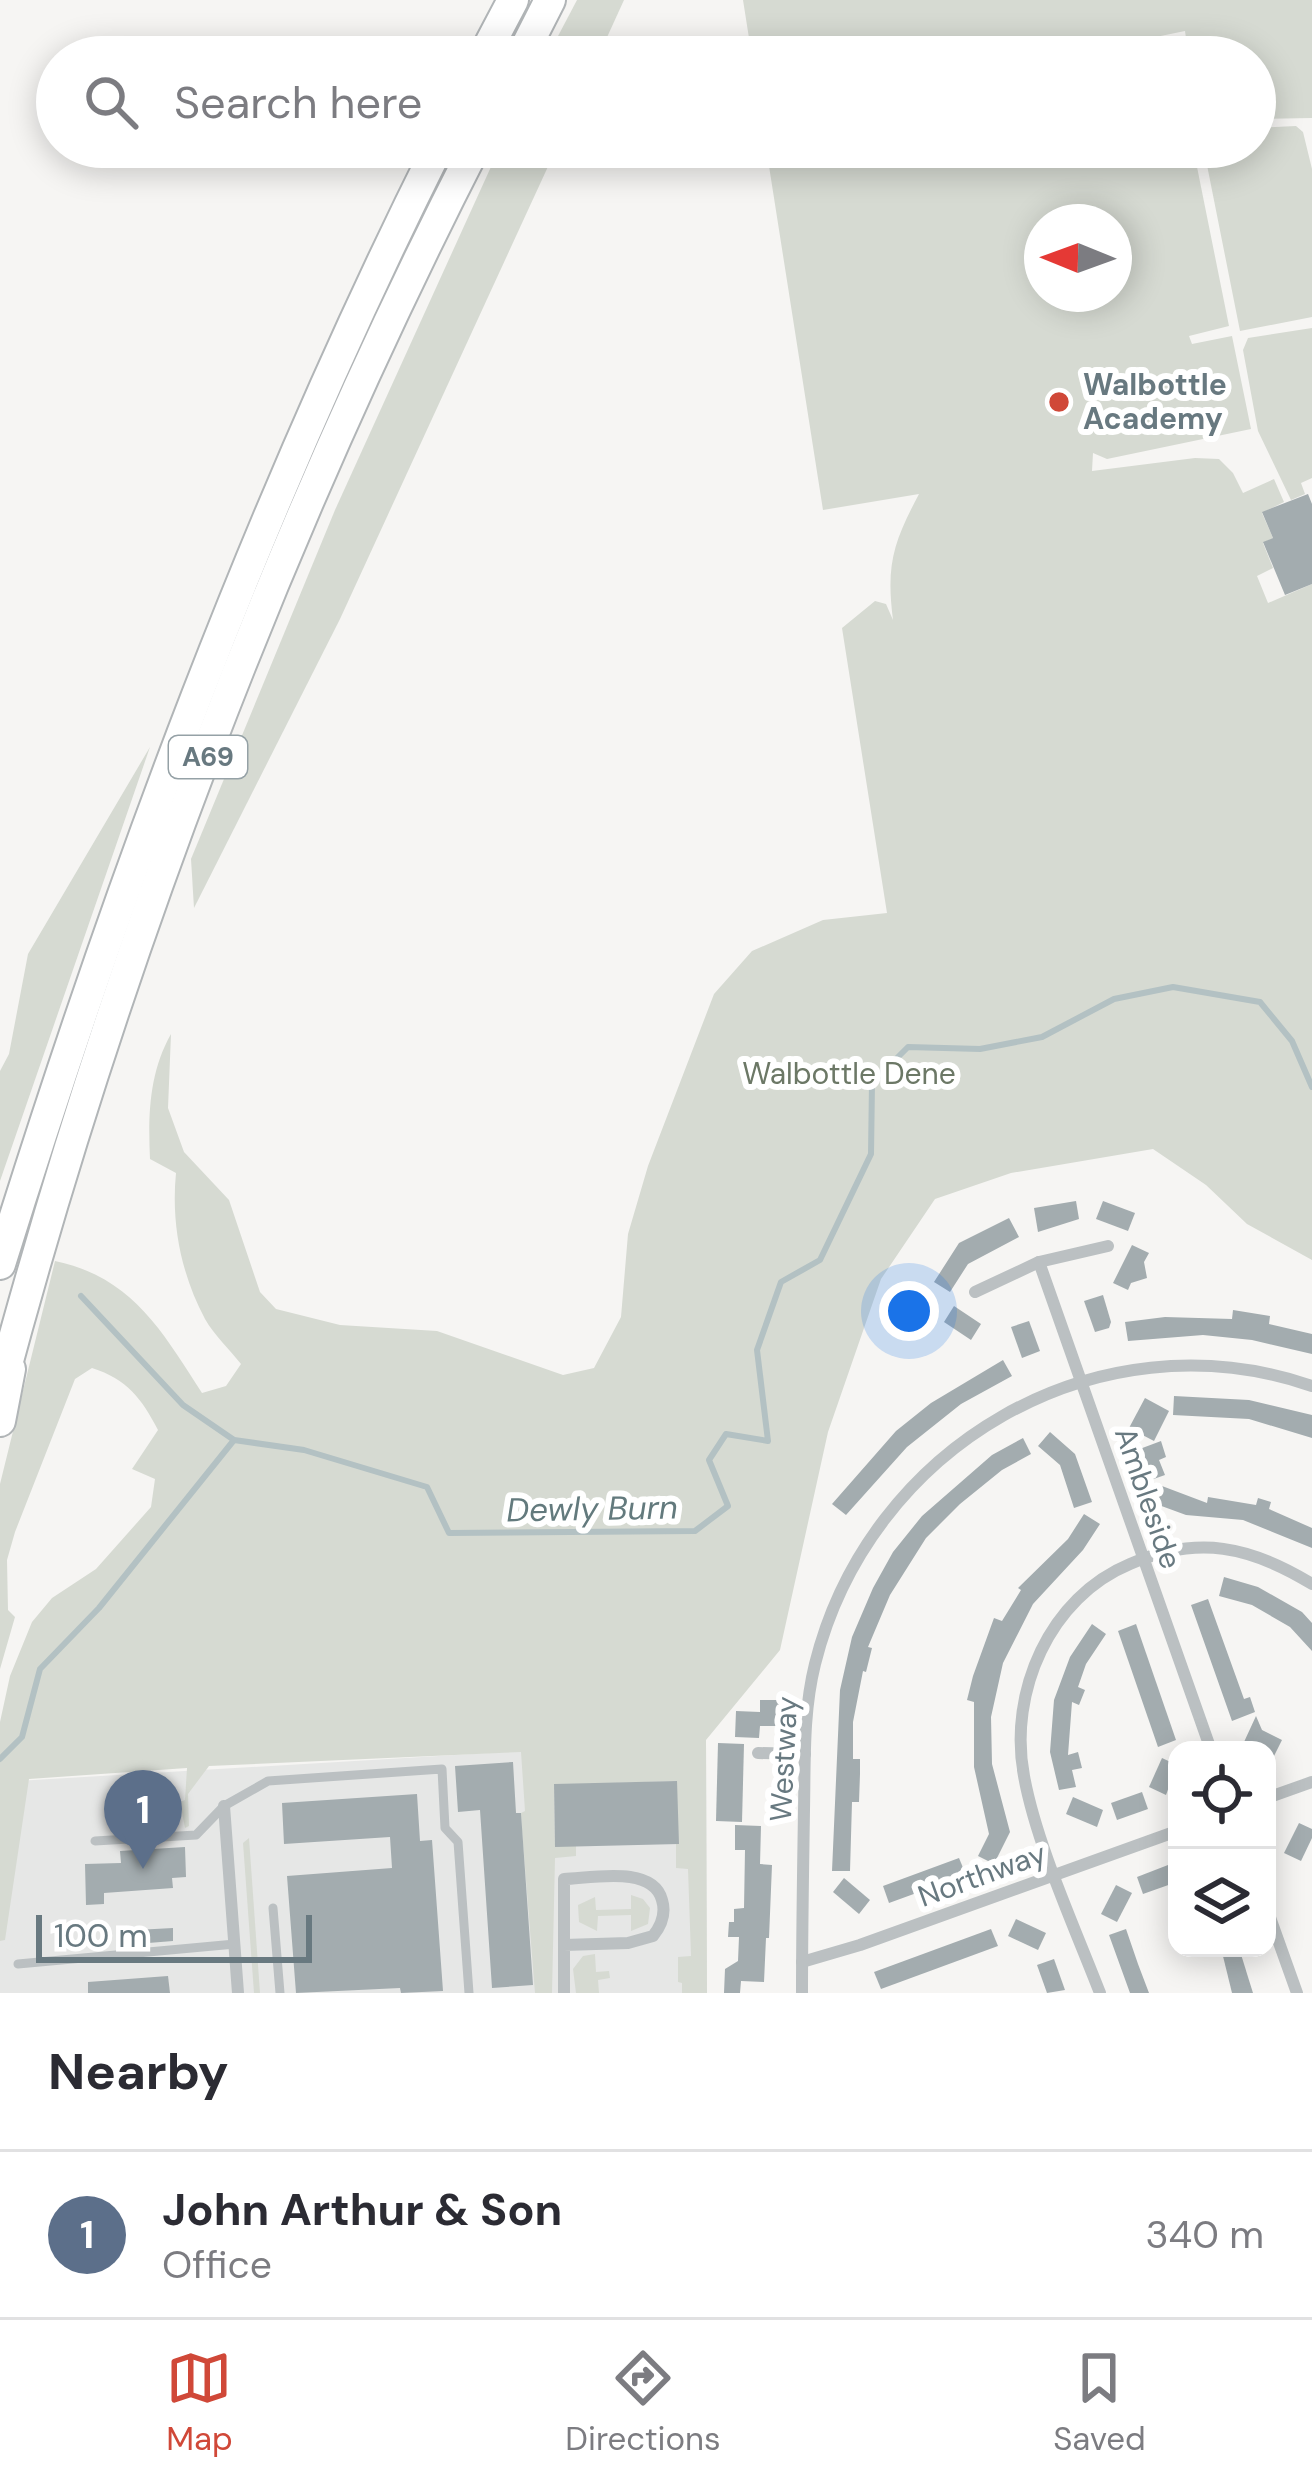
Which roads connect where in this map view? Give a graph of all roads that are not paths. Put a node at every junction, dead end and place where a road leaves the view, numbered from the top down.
1 (513, 0) edge
2 (550, 0) edge
3 (494, 36) edge
4 (532, 36) edge
5 (428, 168) edge
6 (464, 168) edge
7 (1108, 1246) dead end
8 (1039, 1262) junction
9 (0, 1264) edge
10 (975, 1292) dead end
11 (24, 1299) junction
12 (1082, 1383) junction
13 (1312, 1386) edge
14 (0, 1390) edge
15 (0, 1421) edge
16 (1143, 1558) junction
17 (1312, 1584) edge
18 (1208, 1741) edge
19 (758, 1753) dead end
20 (805, 1754) junction
21 (1312, 1782) edge
22 (1276, 1795) edge
23 (224, 1806) junction
24 (1168, 1834) edge
25 (95, 1841) dead end
26 (1056, 1874) junction
27 (273, 1908) dead end
28 (1276, 1934) edge
29 (235, 1944) junction
30 (564, 1945) junction
31 (802, 1962) junction
32 (19, 1964) dead end
33 (238, 1993) edge
34 (280, 1993) edge
35 (469, 1993) edge
36 (564, 1993) edge
37 (802, 1993) edge
38 (1100, 1993) edge
39 (1297, 1993) edge

1 - 3 highway
2 - 4 highway
5 - 9 highway, A69
6 - 11 highway, A69
7 - 8 street
8 - 10 street
8 - 12 street, Ambleside
11 - 14 highway, A69
11 - 15 highway, A69
12 - 13 street, Westway
12 - 16 street, Ambleside
12 - 20 street, Westway
16 - 17 street
16 - 18 street, Ambleside
16 - 26 street
19 - 20 street
20 - 31 street, Westway
21 - 22 street
23 - 25 lane
23 - 29 street
23 - 35 lane
24 - 26 street, Northway
26 - 31 street, Northway
26 - 38 street
27 - 34 lane
28 - 39 street
29 - 32 lane
29 - 33 street
30 - 30 street
30 - 36 street
31 - 37 street, Westway

